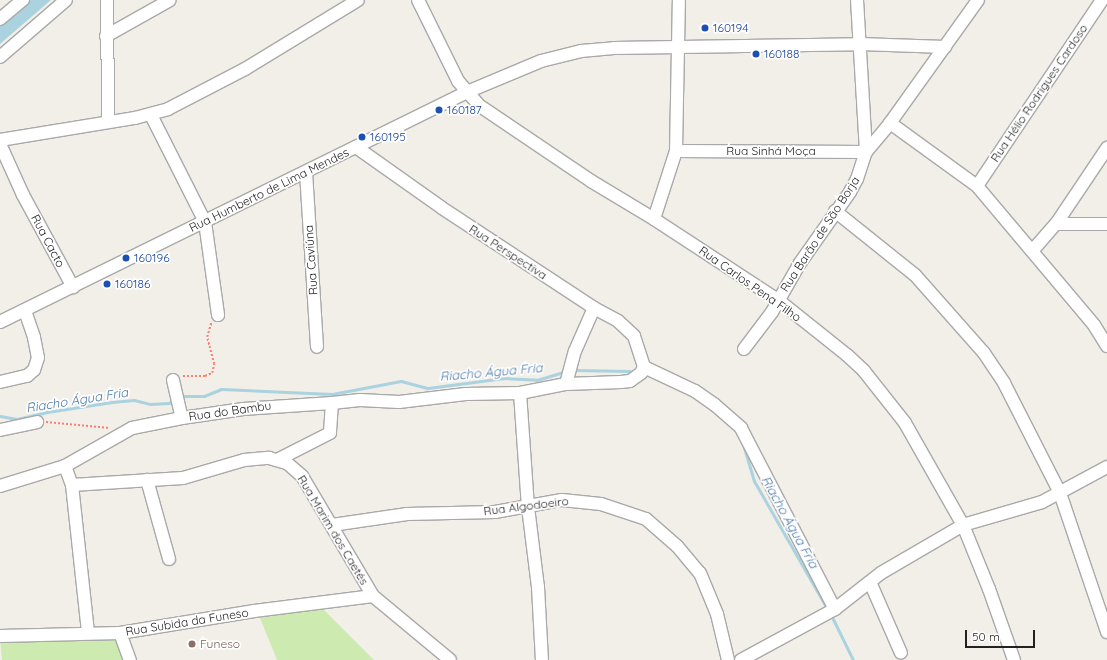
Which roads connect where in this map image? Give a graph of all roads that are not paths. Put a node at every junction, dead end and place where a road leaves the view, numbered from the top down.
1 (23, 0) edge
2 (66, 0) edge
3 (107, 0) edge
4 (170, 0) edge
5 (418, 0) edge
6 (679, 0) edge
7 (857, 0) edge
8 (978, 0) edge
9 (1102, 0) edge
10 (351, 2) edge
11 (0, 19) edge
12 (106, 36) junction
13 (860, 44) junction
14 (679, 46) junction
15 (945, 47) junction
16 (0, 57) edge
17 (466, 92) junction
18 (151, 114) junction
19 (108, 122) junction
20 (890, 123) junction
21 (0, 140) edge
22 (0, 144) edge
23 (356, 147) junction
24 (1107, 148) edge
25 (676, 151) junction
26 (866, 152) junction
27 (306, 172) junction
28 (977, 186) junction
29 (835, 211) junction
30 (654, 219) junction
31 (205, 222) junction
32 (1056, 224) junction
33 (1107, 224) edge
34 (1033, 250) junction
35 (73, 287) junction
36 (778, 300) junction
37 (594, 308) junction
38 (25, 311) junction
39 (218, 315) road end
40 (0, 322) edge
41 (1107, 346) edge
42 (317, 347) dead end
43 (744, 350) dead end
44 (642, 370) junction
45 (173, 380) road end
46 (0, 382) edge
47 (566, 382) junction
48 (520, 393) junction
49 (332, 403) junction
50 (182, 418) junction
51 (36, 422) road end
52 (0, 430) edge
53 (279, 459) junction
54 (65, 466) junction
55 (1107, 467) edge
56 (147, 480) junction
57 (72, 485) junction
58 (0, 486) edge
59 (1060, 493) junction
60 (528, 507) junction
61 (332, 525) junction
62 (962, 525) junction
63 (168, 559) dead end
64 (870, 582) junction
65 (373, 596) junction
66 (834, 610) junction
67 (88, 632) junction
68 (120, 632) junction
69 (1107, 632) edge
70 (0, 636) edge
71 (901, 653) dead end
72 (130, 660) edge
73 (450, 660) edge
74 (542, 660) edge
75 (728, 660) edge
76 (740, 660) edge
77 (1014, 660) edge

1 - 11 street
2 - 16 street
3 - 12 street
4 - 12 street
5 - 17 street, Rua Carlos Pena Filho
6 - 14 street
7 - 13 street
8 - 15 street, Rua Barão de São Borja
9 - 28 street, Rua Hélio Rodrigues Cardoso
10 - 18 street
12 - 19 street
13 - 14 street, Rua Humberto de Lima Mendes
13 - 15 street, Rua Humberto de Lima Mendes
13 - 26 street
14 - 17 street, Rua Humberto de Lima Mendes
14 - 25 street
15 - 20 street, Rua Barão de São Borja
17 - 23 street, Rua Humberto de Lima Mendes
17 - 30 street, Rua Carlos Pena Filho
18 - 19 street
18 - 31 street
19 - 21 street
20 - 26 street, Rua Barão de São Borja
20 - 28 street
22 - 35 street, Rua Cacto
23 - 27 street, Rua Humberto de Lima Mendes
23 - 37 street, Rua Perspectiva
24 - 32 street
25 - 26 street, Rua Sinhá Moça
25 - 30 street
26 - 29 street, Rua Barão de São Borja
27 - 31 street, Rua Humberto de Lima Mendes
27 - 42 street, Rua Caviúna
28 - 34 street
29 - 36 street, Rua Barão de São Borja
29 - 59 street
30 - 36 street, Rua Carlos Pena Filho
31 - 35 street, Rua Humberto de Lima Mendes
31 - 39 street
32 - 33 street
32 - 34 street
34 - 41 street
35 - 38 street, Rua Humberto de Lima Mendes
36 - 43 street, Rua Barão de São Borja
36 - 62 street, Rua Carlos Pena Filho
37 - 44 street, Rua Perspectiva
37 - 47 street
38 - 40 street, Rua Humberto de Lima Mendes
38 - 46 street
44 - 47 street, Rua do Bambu
44 - 66 street
45 - 50 street, Rua do Bambu
47 - 48 street, Rua do Bambu
48 - 49 street, Rua do Bambu
48 - 60 street
49 - 50 street, Rua do Bambu
49 - 53 street
50 - 54 street
51 - 52 street
53 - 56 street
53 - 61 street, Rua Marim dos Caetés
54 - 57 street
54 - 58 street
55 - 59 street
56 - 57 street
56 - 63 street
57 - 67 street
59 - 62 street
59 - 69 street
60 - 61 street, Rua Algodoeiro
60 - 74 street
60 - 75 street, Rua Algodoeiro
61 - 65 street, Rua Marim dos Caetés
62 - 64 street
62 - 77 street, Rua Carlos Pena Filho
64 - 66 street
64 - 71 street
65 - 68 street, Rua Subida da Funeso
65 - 73 street, Rua Marim dos Caetés
66 - 76 street
67 - 68 street, Rua Subida da Funeso
67 - 70 street, Rua Subida da Funeso
68 - 72 street

